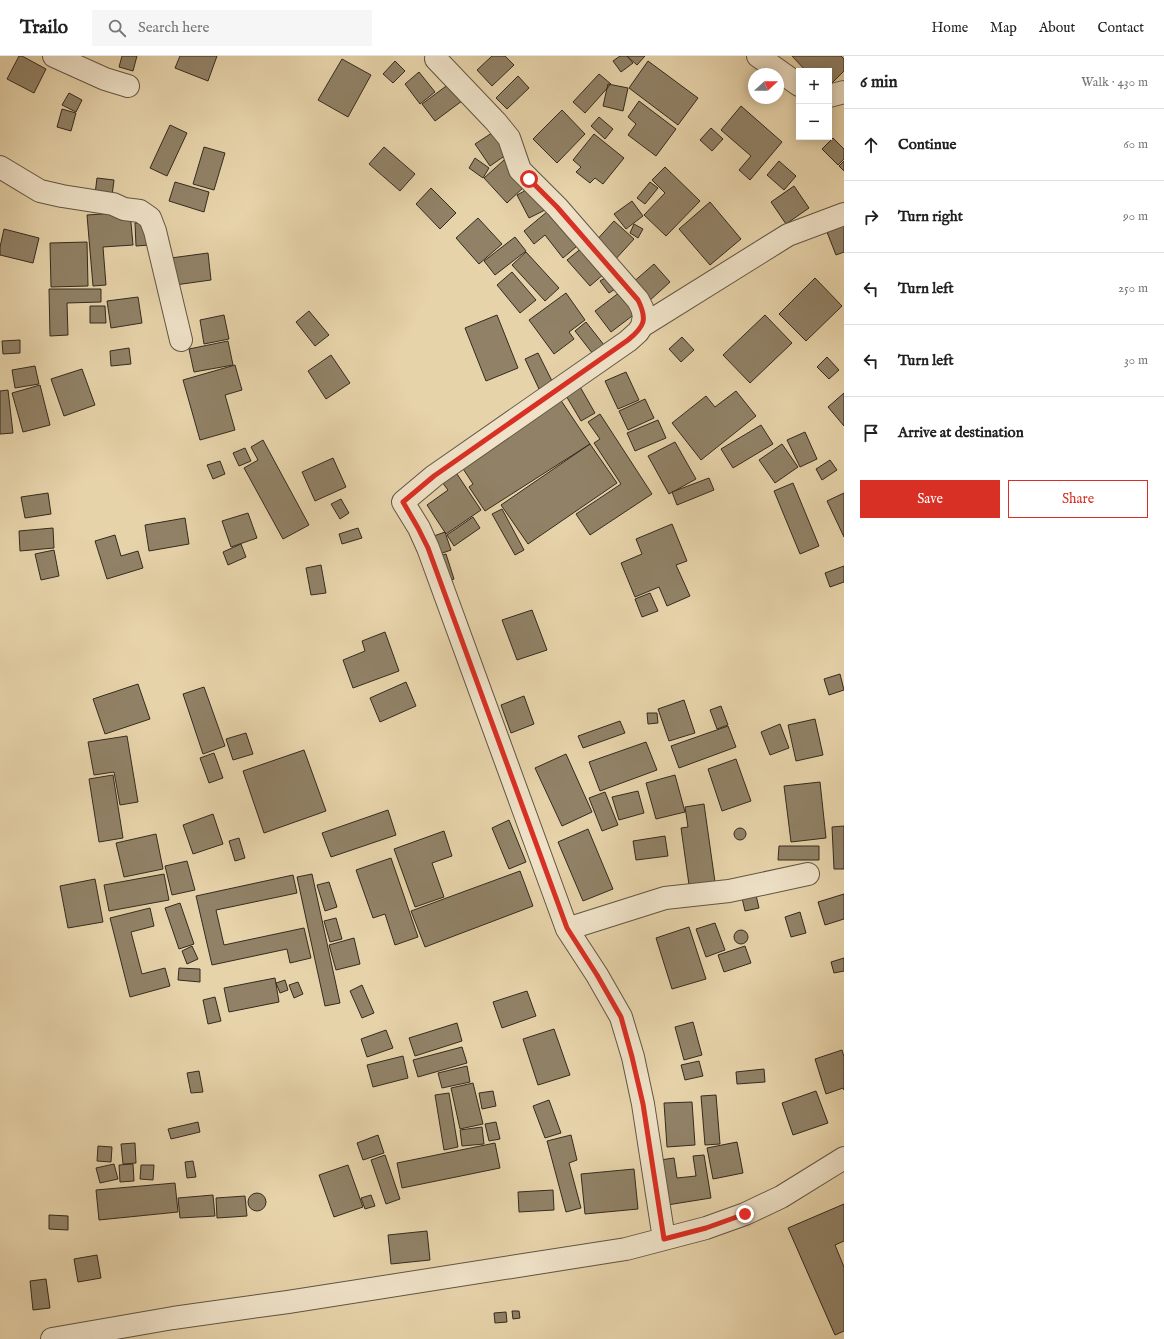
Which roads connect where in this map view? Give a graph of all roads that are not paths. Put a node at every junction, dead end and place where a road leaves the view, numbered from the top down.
1 (54, 56) edge
2 (758, 56) edge
3 (436, 59) dead end
4 (796, 83) edge
5 (128, 86) dead end
6 (844, 92) edge
7 (832, 95) edge
8 (0, 167) edge
9 (844, 214) edge
10 (642, 326) junction
11 (181, 340) dead end
12 (808, 874) dead end
13 (567, 928) junction
14 (844, 1158) edge
15 (664, 1239) junction
16 (52, 1339) edge

1 - 5 street
2 - 4 street
3 - 10 street
6 - 7 street
8 - 11 street
9 - 10 street
10 - 13 street
12 - 13 street
13 - 15 street
14 - 15 street
15 - 16 street

